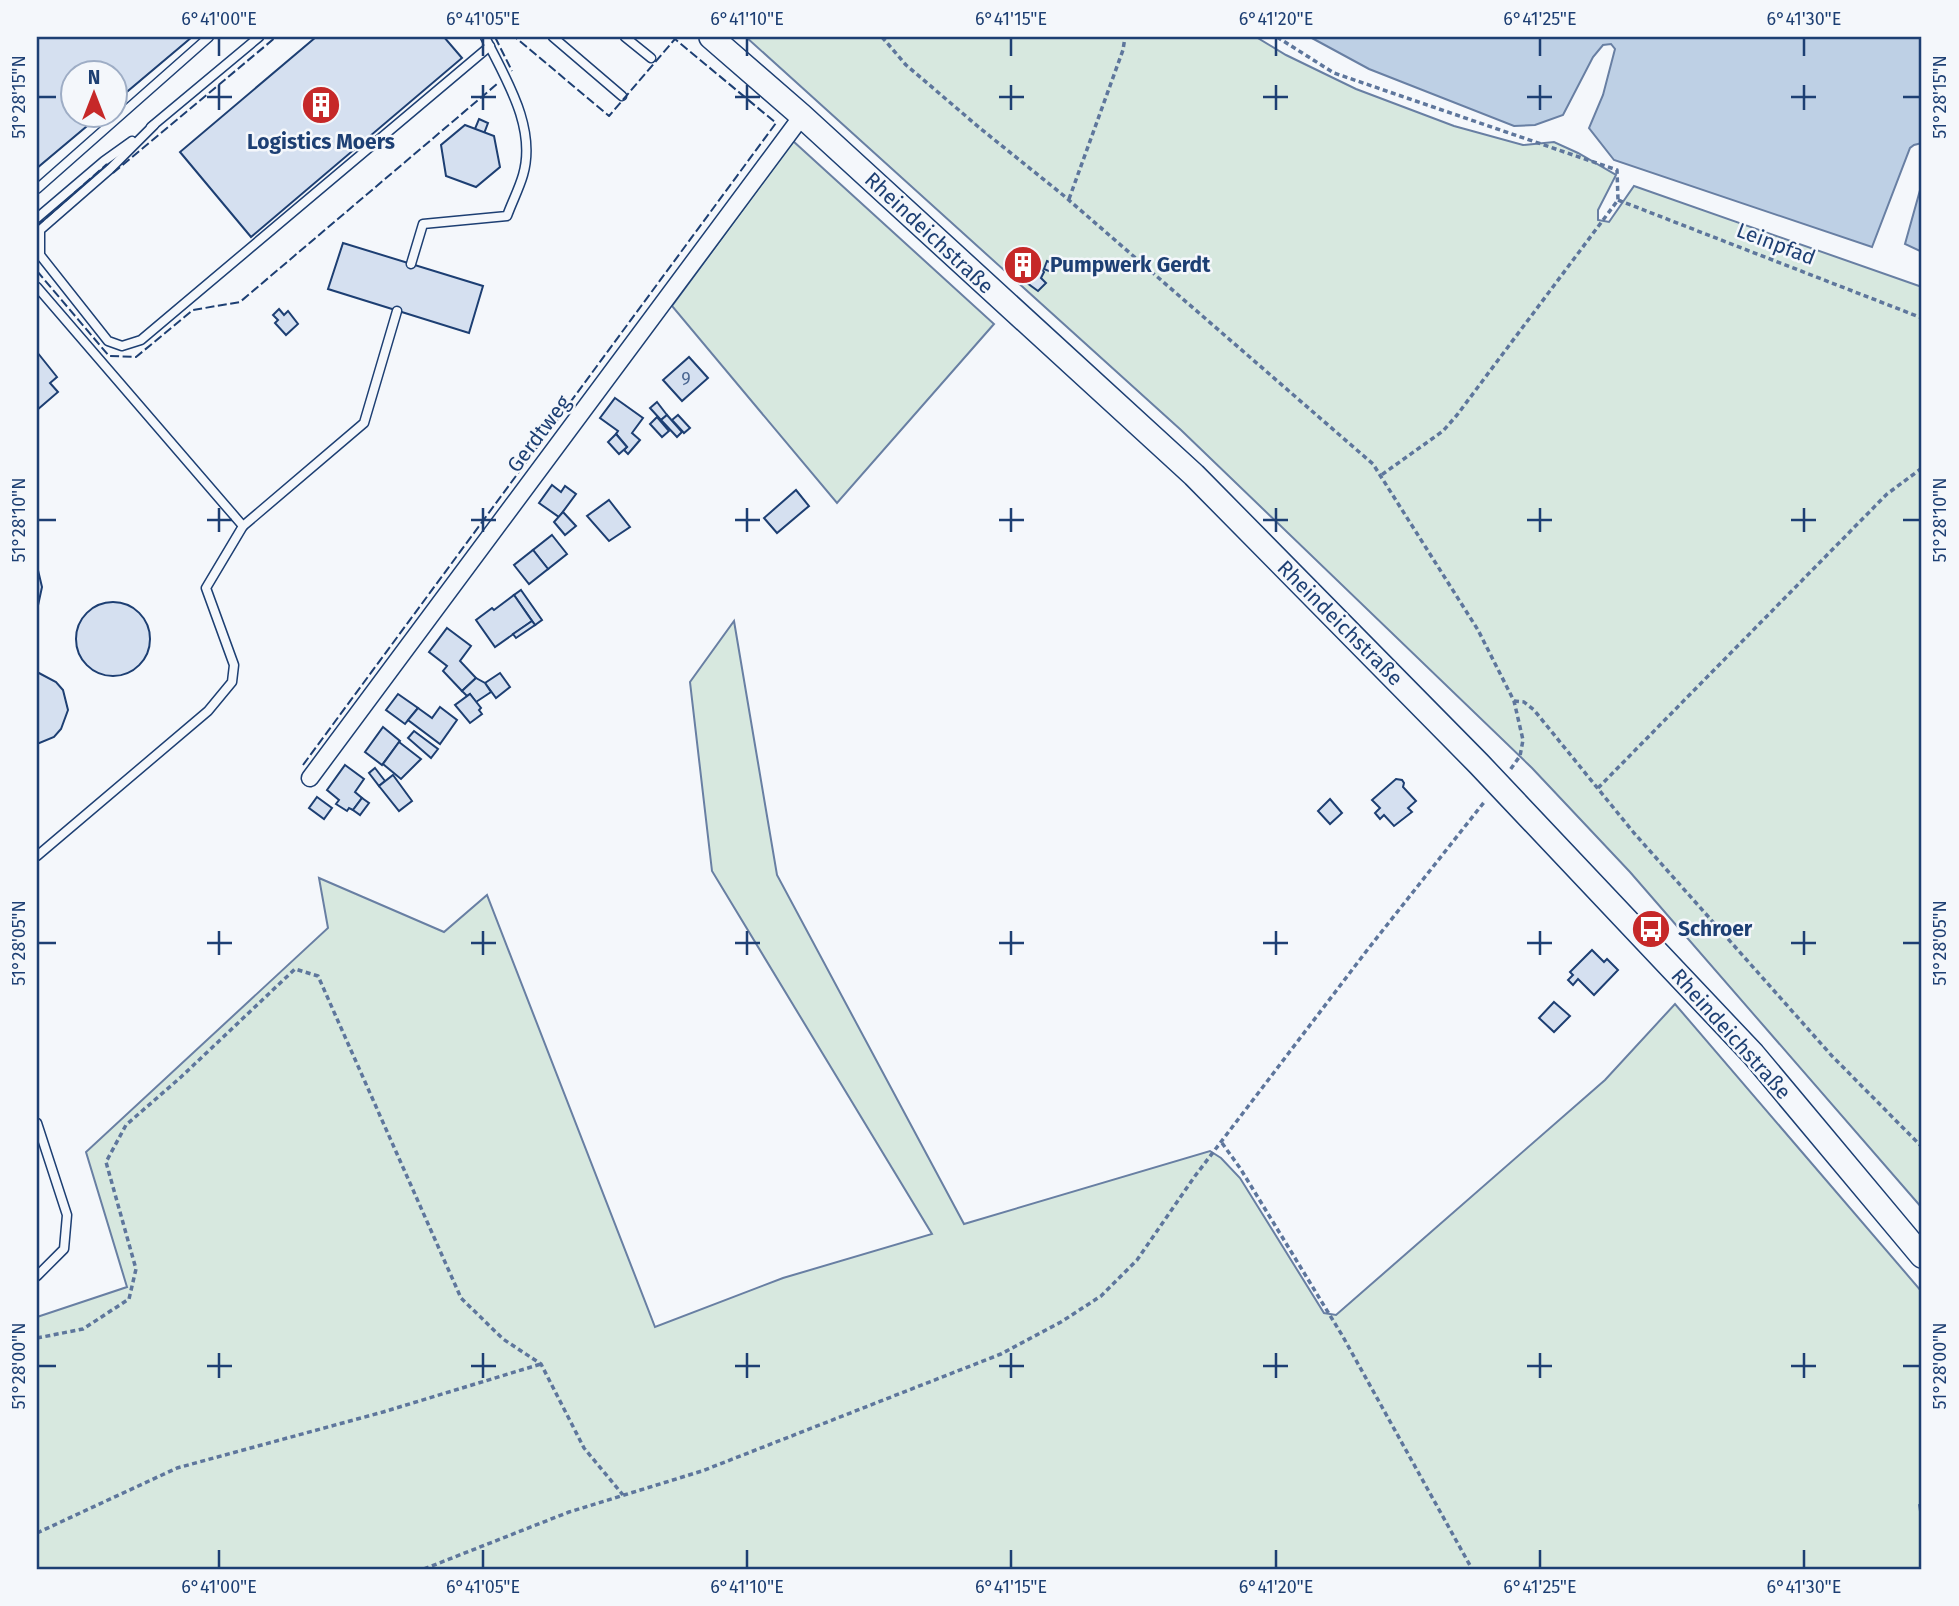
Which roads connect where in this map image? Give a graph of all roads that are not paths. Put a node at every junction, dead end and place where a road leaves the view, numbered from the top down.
1 (209, 37) edge
2 (259, 37) edge
3 (485, 37) edge
4 (553, 37) edge
5 (625, 37) edge
6 (711, 37) edge
7 (490, 46) junction
8 (651, 58) dead end
9 (622, 96) dead end
10 (802, 116) junction
11 (154, 125) junction
12 (37, 189) edge
13 (37, 218) edge
14 (411, 264) dead end
15 (37, 287) edge
16 (397, 311) dead end
17 (243, 526) junction
18 (310, 778) dead end
19 (37, 856) edge
20 (37, 1123) edge
21 (1922, 1256) edge
22 (37, 1276) edge

1 - 12 lane
2 - 11 lane
3 - 7 lane
4 - 9 lane
5 - 8 lane
6 - 10 main road, Rheindeichstraße
7 - 11 lane
7 - 14 lane
10 - 18 street, Gerdtweg
10 - 21 main road, Rheindeichstraße
11 - 13 lane
15 - 17 lane
16 - 17 lane
17 - 19 lane
20 - 22 lane

